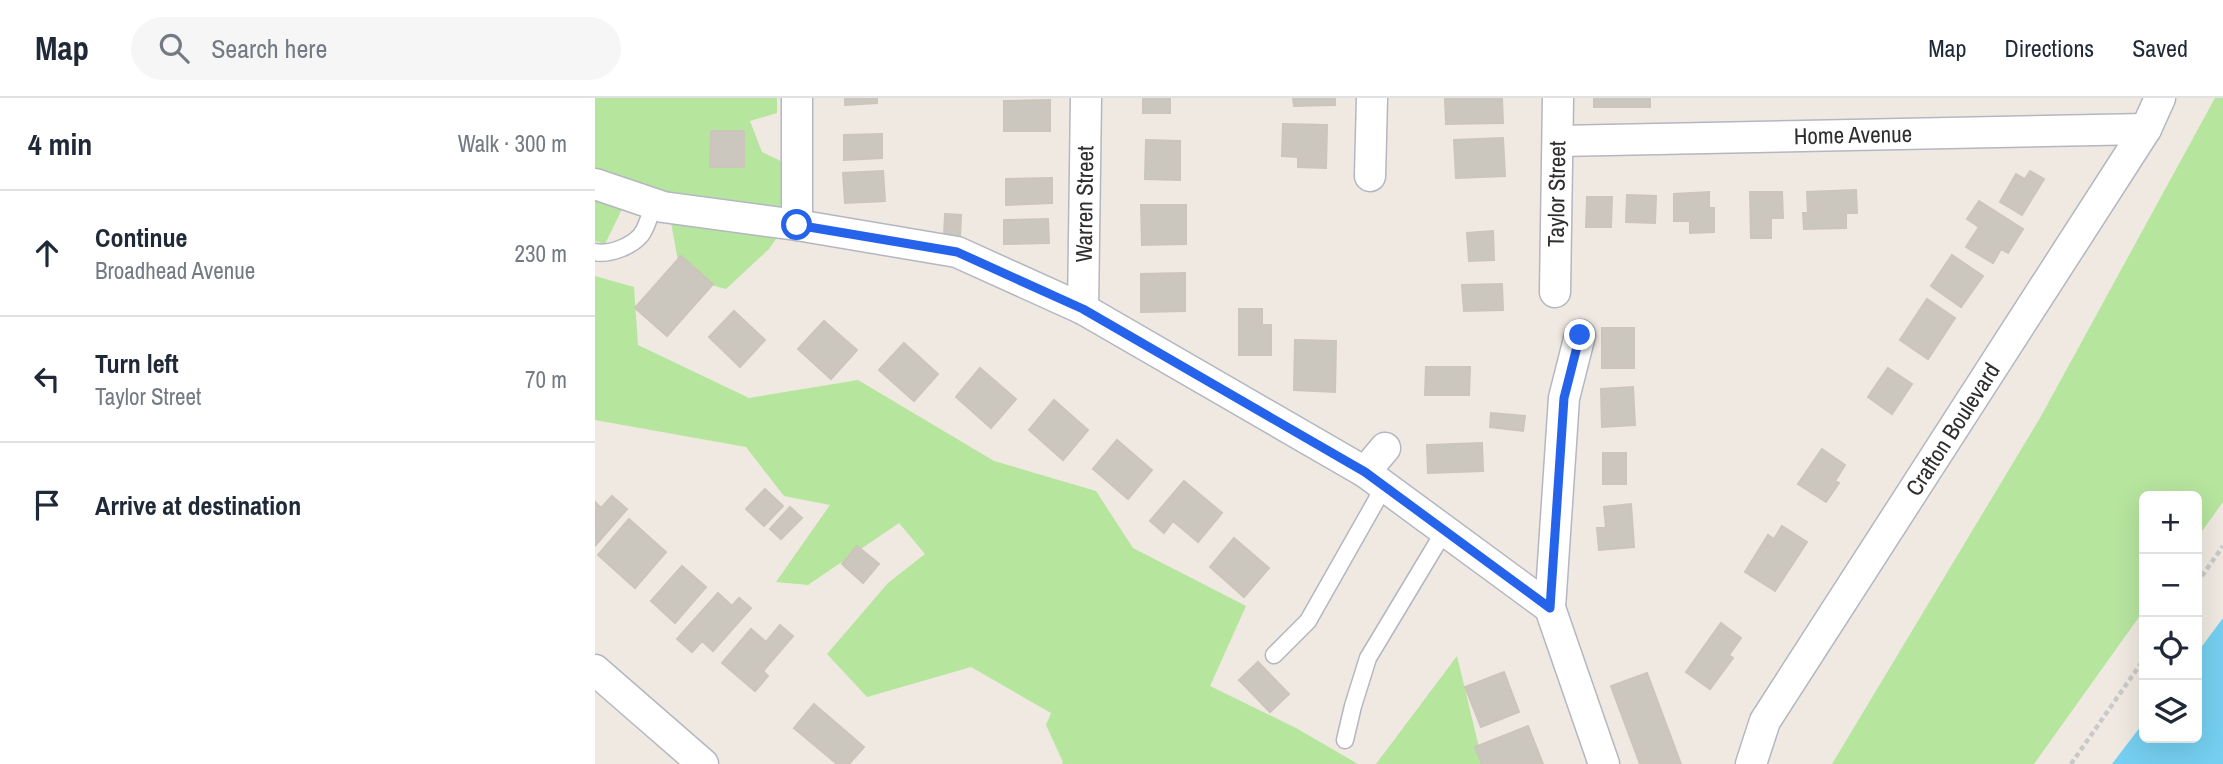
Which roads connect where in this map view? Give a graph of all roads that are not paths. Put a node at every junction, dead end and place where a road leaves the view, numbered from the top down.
1 (797, 98) edge
2 (1086, 98) edge
3 (1372, 98) edge
4 (1558, 98) edge
5 (2160, 98) edge
6 (2146, 129) junction
7 (1559, 142) junction
8 (1370, 176) dead end
9 (595, 184) edge
10 (654, 203) junction
11 (797, 225) junction
12 (595, 252) edge
13 (1555, 292) dead end
14 (1083, 309) junction
15 (1580, 335) dead end
16 (1385, 448) dead end
17 (1374, 478) junction
18 (1445, 530) junction
19 (1550, 608) junction
20 (1274, 655) dead end
21 (595, 670) edge
22 (1345, 740) dead end
23 (703, 764) edge
24 (1604, 764) edge
25 (1751, 764) edge

1 - 11 street
2 - 14 street, Warren Street
3 - 8 street
4 - 7 street, Taylor Street
5 - 6 street, Crafton Boulevard
6 - 7 street, Home Avenue
6 - 25 street, Crafton Boulevard
7 - 13 street, Taylor Street
9 - 10 street
10 - 11 street
10 - 12 lane
11 - 14 street
14 - 17 street
15 - 19 street
16 - 17 street
17 - 18 street
17 - 20 lane
18 - 19 street
18 - 22 lane
19 - 24 street
21 - 23 street

